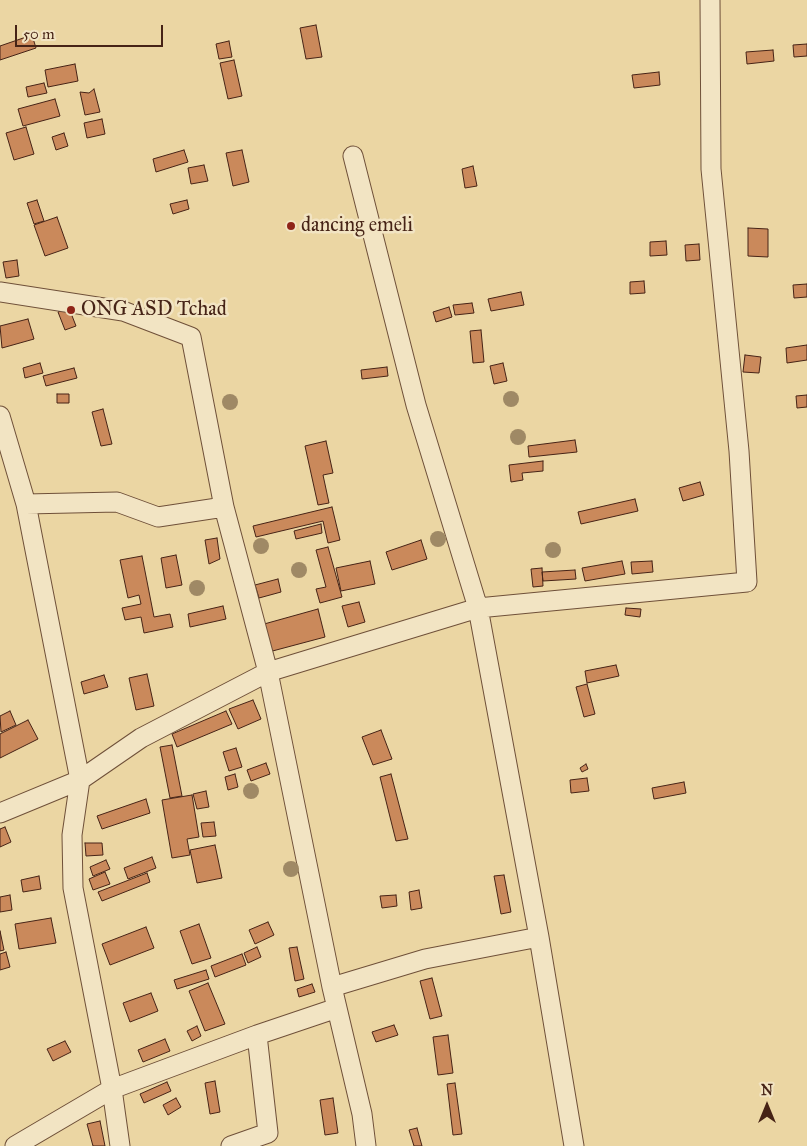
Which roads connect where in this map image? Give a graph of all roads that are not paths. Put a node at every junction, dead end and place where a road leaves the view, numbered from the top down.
1 (710, 0) edge
2 (353, 156) dead end
3 (0, 292) edge
4 (0, 416) edge
5 (26, 504) junction
6 (224, 507) junction
7 (478, 608) junction
8 (268, 672) junction
9 (80, 780) junction
10 (0, 813) edge
11 (539, 937) junction
12 (332, 987) junction
13 (337, 1008) junction
14 (257, 1035) junction
15 (112, 1089) junction
16 (15, 1146) edge
17 (120, 1146) edge
18 (231, 1146) edge
19 (366, 1146) edge
20 (574, 1146) edge

1 - 7 street
2 - 7 street
3 - 6 street
4 - 5 street
5 - 6 street
5 - 9 street
6 - 8 street
7 - 8 street
7 - 11 street
8 - 9 street
8 - 12 street
9 - 10 street
9 - 15 street
11 - 12 street
11 - 20 street
12 - 13 street
13 - 14 street
13 - 19 street
14 - 15 street
14 - 18 street
15 - 16 street
15 - 17 street

